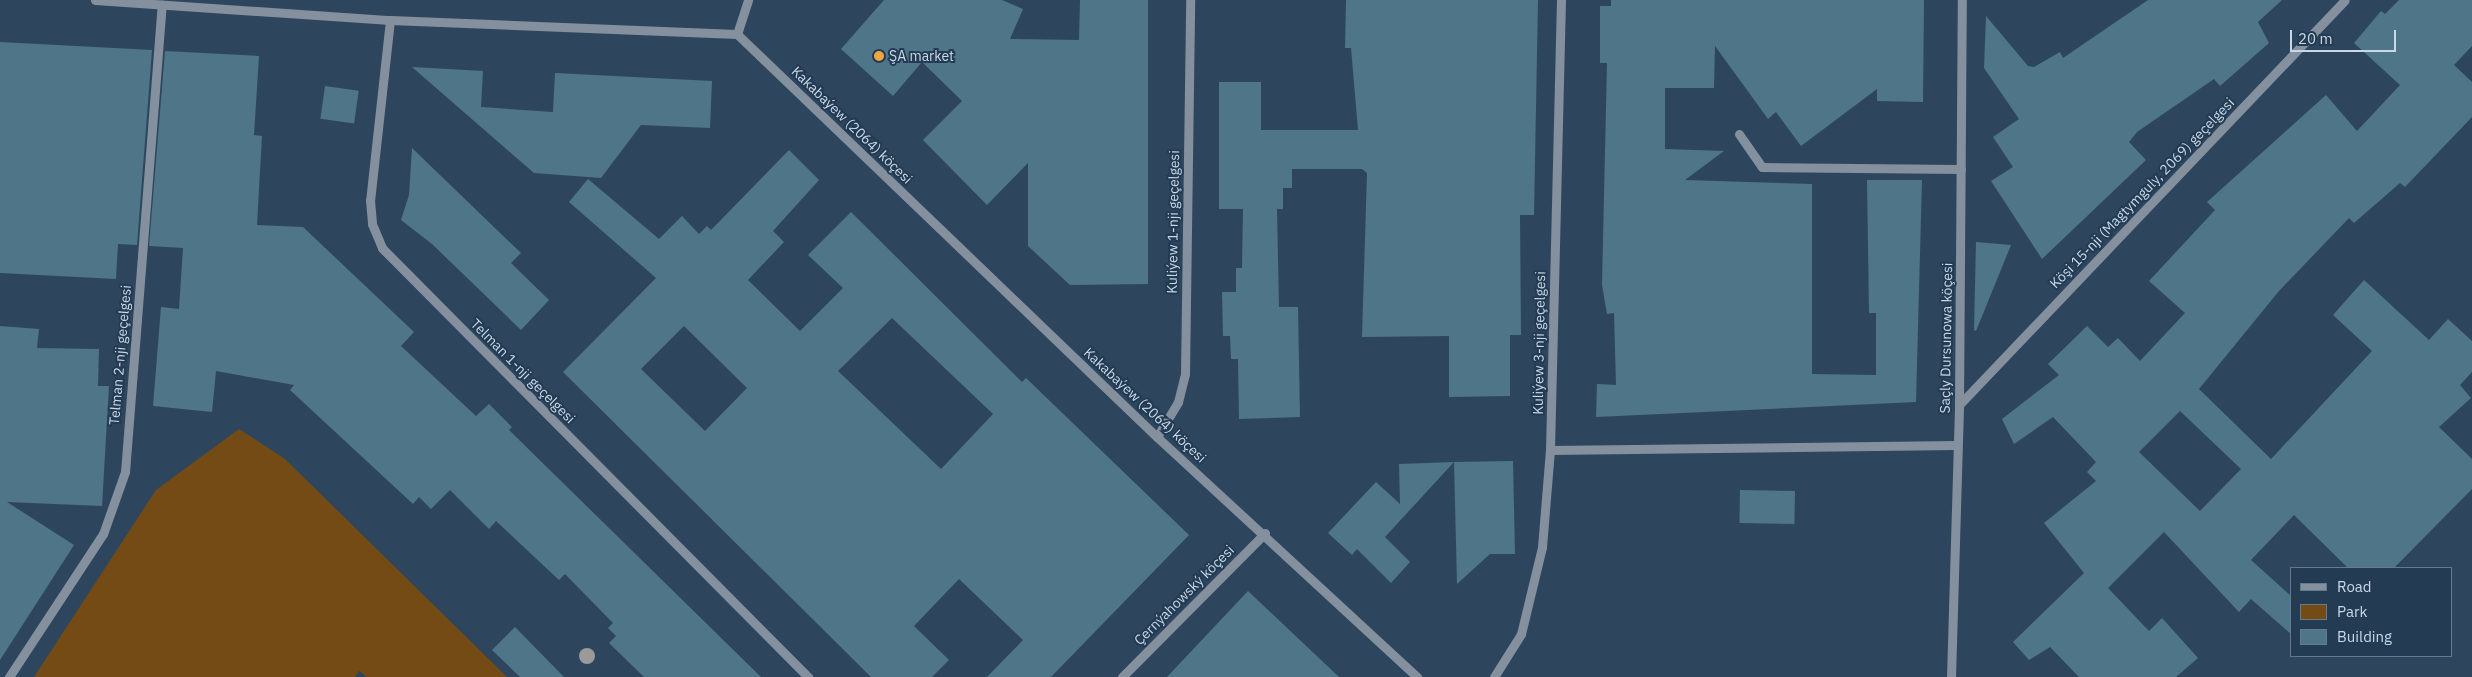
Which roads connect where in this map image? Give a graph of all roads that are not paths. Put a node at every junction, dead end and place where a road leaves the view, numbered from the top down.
1 (94, 0) edge
2 (748, 0) edge
3 (1190, 0) edge
4 (1561, 0) edge
5 (1962, 0) edge
6 (2345, 0) edge
7 (162, 4) junction
8 (390, 20) junction
9 (737, 34) junction
10 (1739, 134) dead end
11 (1961, 169) junction
12 (1960, 405) junction
13 (1157, 437) junction
14 (1956, 445) junction
15 (1550, 450) junction
16 (1265, 533) junction
17 (9, 677) edge
18 (808, 677) edge
19 (1122, 677) edge
20 (1417, 677) edge
21 (1494, 677) edge
22 (1951, 677) edge

1 - 7 street
2 - 9 street
3 - 13 street, Kuliýew 1-nji geçelgesi
4 - 15 street, Kuliýew 3-nji geçelgesi
5 - 11 street, Saçly Dursunowa köçesi
6 - 12 street, Köşi 15-nji (Magtymguly, 2069) geçelgesi
7 - 8 street
7 - 17 street, Telman 2-nji geçelgesi
8 - 9 street
8 - 18 street, Telman 1-nji geçelgesi
9 - 13 street, Kakabaýew (2064) köçesi
10 - 11 street
11 - 12 street, Saçly Dursunowa köçesi
12 - 14 street, Saçly Dursunowa köçesi
13 - 16 street, Kakabaýew (2064) köçesi
14 - 15 street
14 - 22 street, Saçly Dursunowa köçesi
15 - 21 street, Kuliýew 3-nji geçelgesi
16 - 19 street, Çernýahowský köçesi
16 - 20 street, Kakabaýew (2064) köçesi

